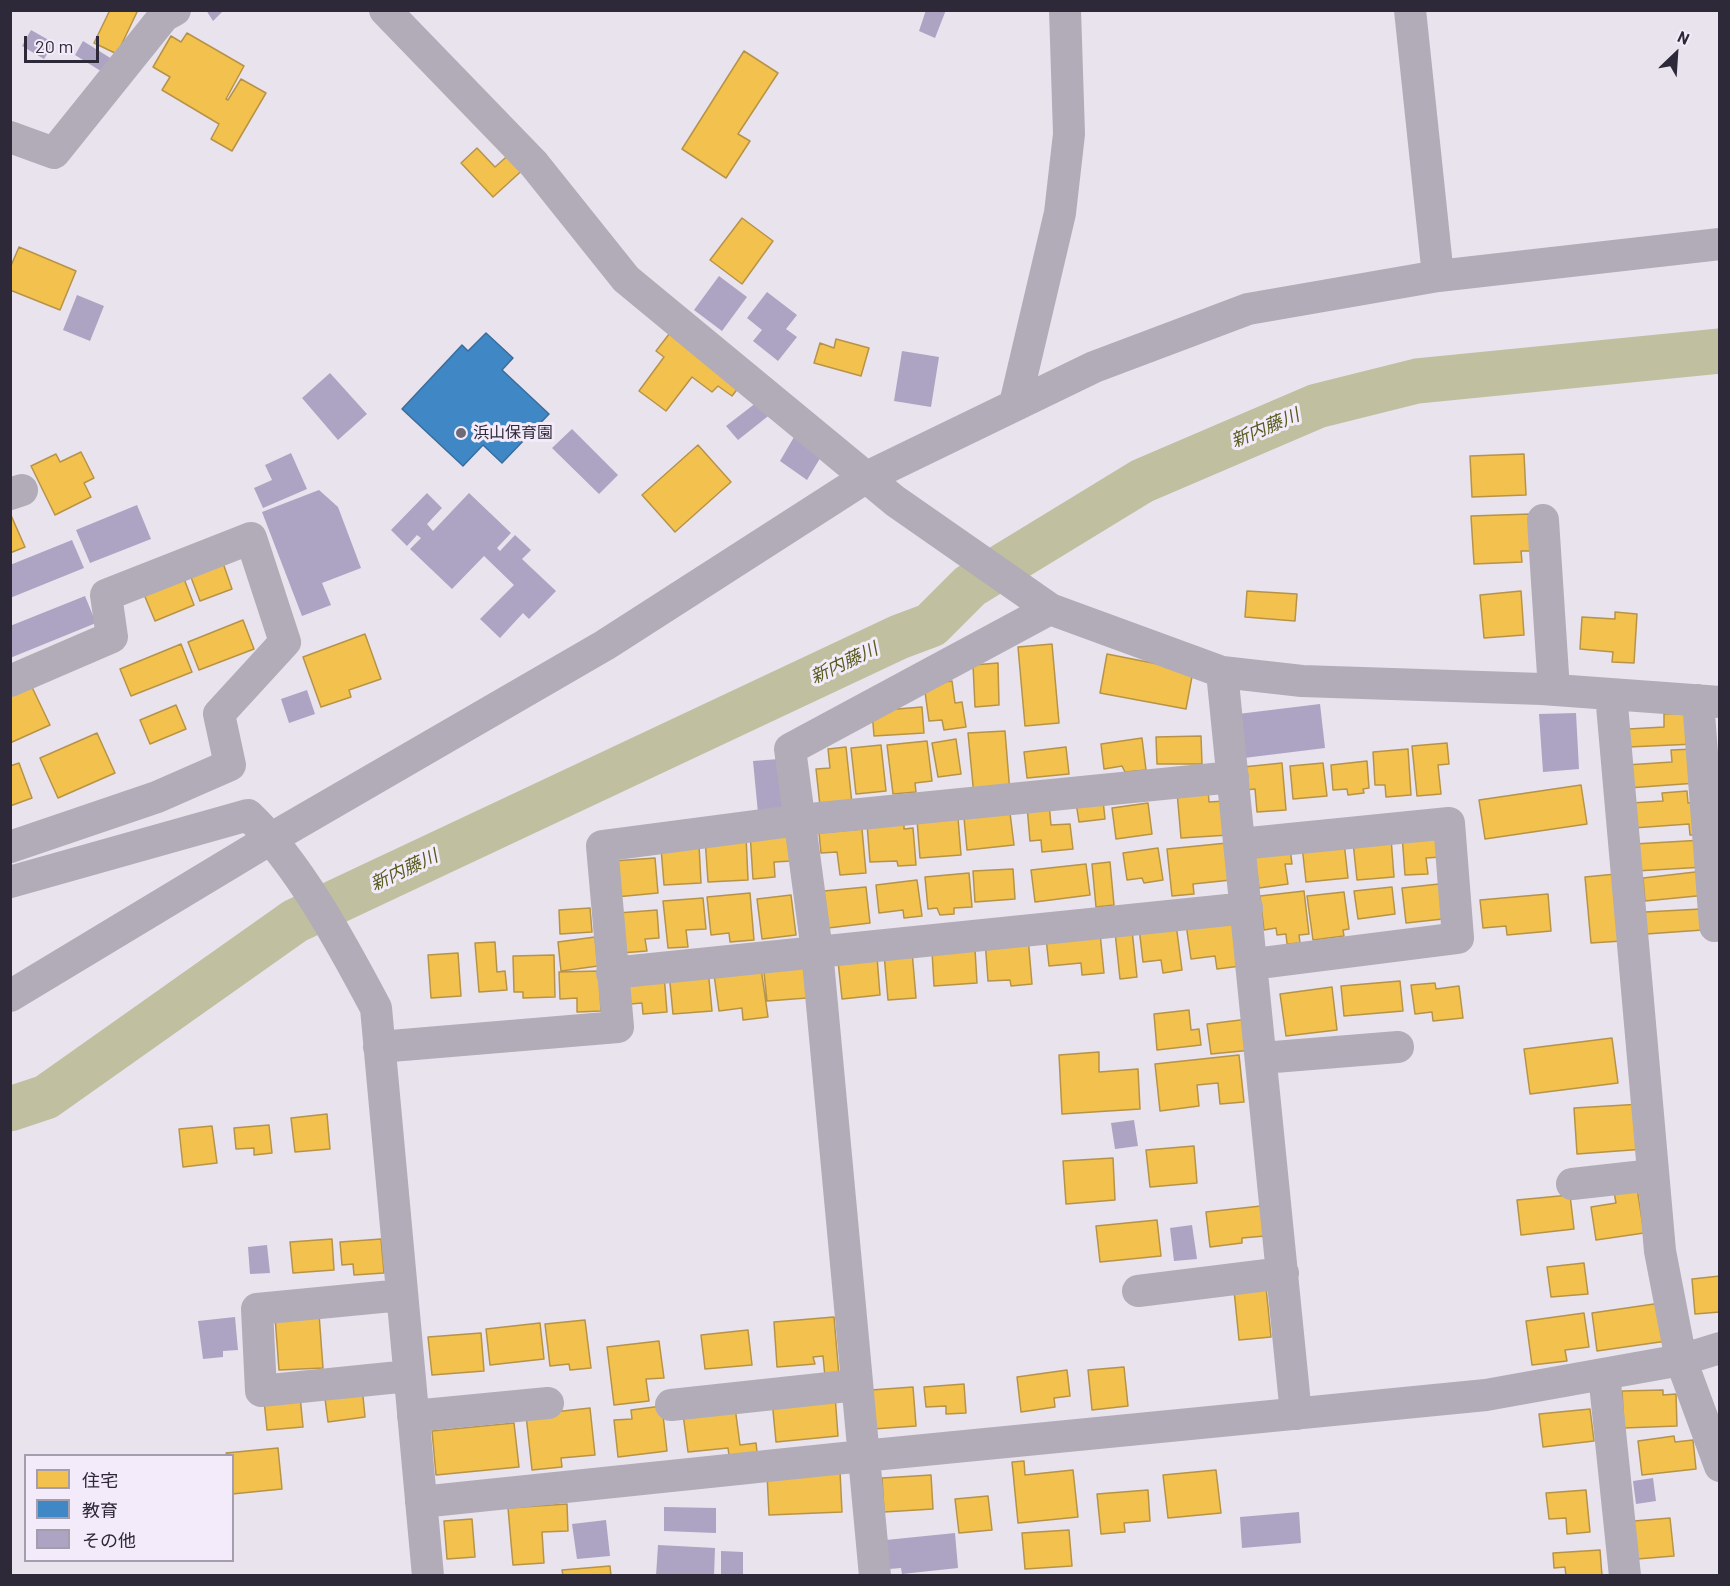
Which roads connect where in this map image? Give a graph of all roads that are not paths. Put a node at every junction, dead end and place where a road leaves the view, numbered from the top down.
1 (175, 10) edge
2 (1065, 10) edge
3 (1410, 10) edge
4 (386, 11) edge
5 (10, 137) edge
6 (1719, 244) edge
7 (1437, 276) junction
8 (1015, 404) junction
9 (865, 478) junction
10 (1543, 520) dead end
11 (1041, 603) junction
12 (1222, 672) junction
13 (10, 681) edge
14 (1554, 690) junction
15 (1611, 694) junction
16 (1708, 701) edge
17 (1233, 777) junction
18 (800, 820) junction
19 (1240, 844) junction
20 (10, 847) edge
21 (281, 850) junction
22 (10, 882) edge
23 (1247, 908) junction
24 (1719, 924) edge
25 (816, 951) junction
26 (1253, 964) junction
27 (612, 973) junction
28 (10, 996) edge
29 (380, 1047) junction
30 (1398, 1047) dead end
31 (1262, 1058) junction
32 (1653, 1175) junction
33 (1572, 1184) dead end
34 (1282, 1273) junction
35 (1138, 1291) dead end
36 (402, 1295) junction
37 (1719, 1348) edge
38 (1681, 1360) junction
39 (1604, 1374) junction
40 (409, 1376) junction
41 (857, 1385) junction
42 (549, 1403) dead end
43 (671, 1405) dead end
44 (1296, 1414) junction
45 (413, 1416) junction
46 (863, 1456) junction
47 (1719, 1466) edge
48 (421, 1502) junction
49 (428, 1575) edge
50 (875, 1575) edge
51 (1625, 1575) edge

1 - 5 street
2 - 8 street
3 - 7 street
4 - 9 street
6 - 7 street
7 - 8 street
8 - 9 street
9 - 11 street
9 - 21 street
10 - 14 street
11 - 12 street
11 - 18 street
12 - 14 street
12 - 17 street
13 - 20 street
14 - 15 street
15 - 16 street
15 - 32 street
16 - 24 street
17 - 18 street
17 - 19 street
18 - 25 street
18 - 27 street
19 - 23 street
19 - 26 street
21 - 22 street
21 - 28 street
21 - 29 street
23 - 25 street
23 - 26 street
25 - 27 street
25 - 41 street
26 - 31 street
27 - 29 street
29 - 36 street
30 - 31 street
31 - 34 street
32 - 33 street
32 - 38 street
34 - 35 street
34 - 44 street
36 - 40 street
36 - 40 street
37 - 38 street
38 - 39 street
38 - 47 street
39 - 44 street
39 - 51 street
40 - 45 street
41 - 43 street
41 - 46 street
42 - 45 street
44 - 46 street
45 - 48 street
46 - 48 street
46 - 50 street
48 - 49 street

